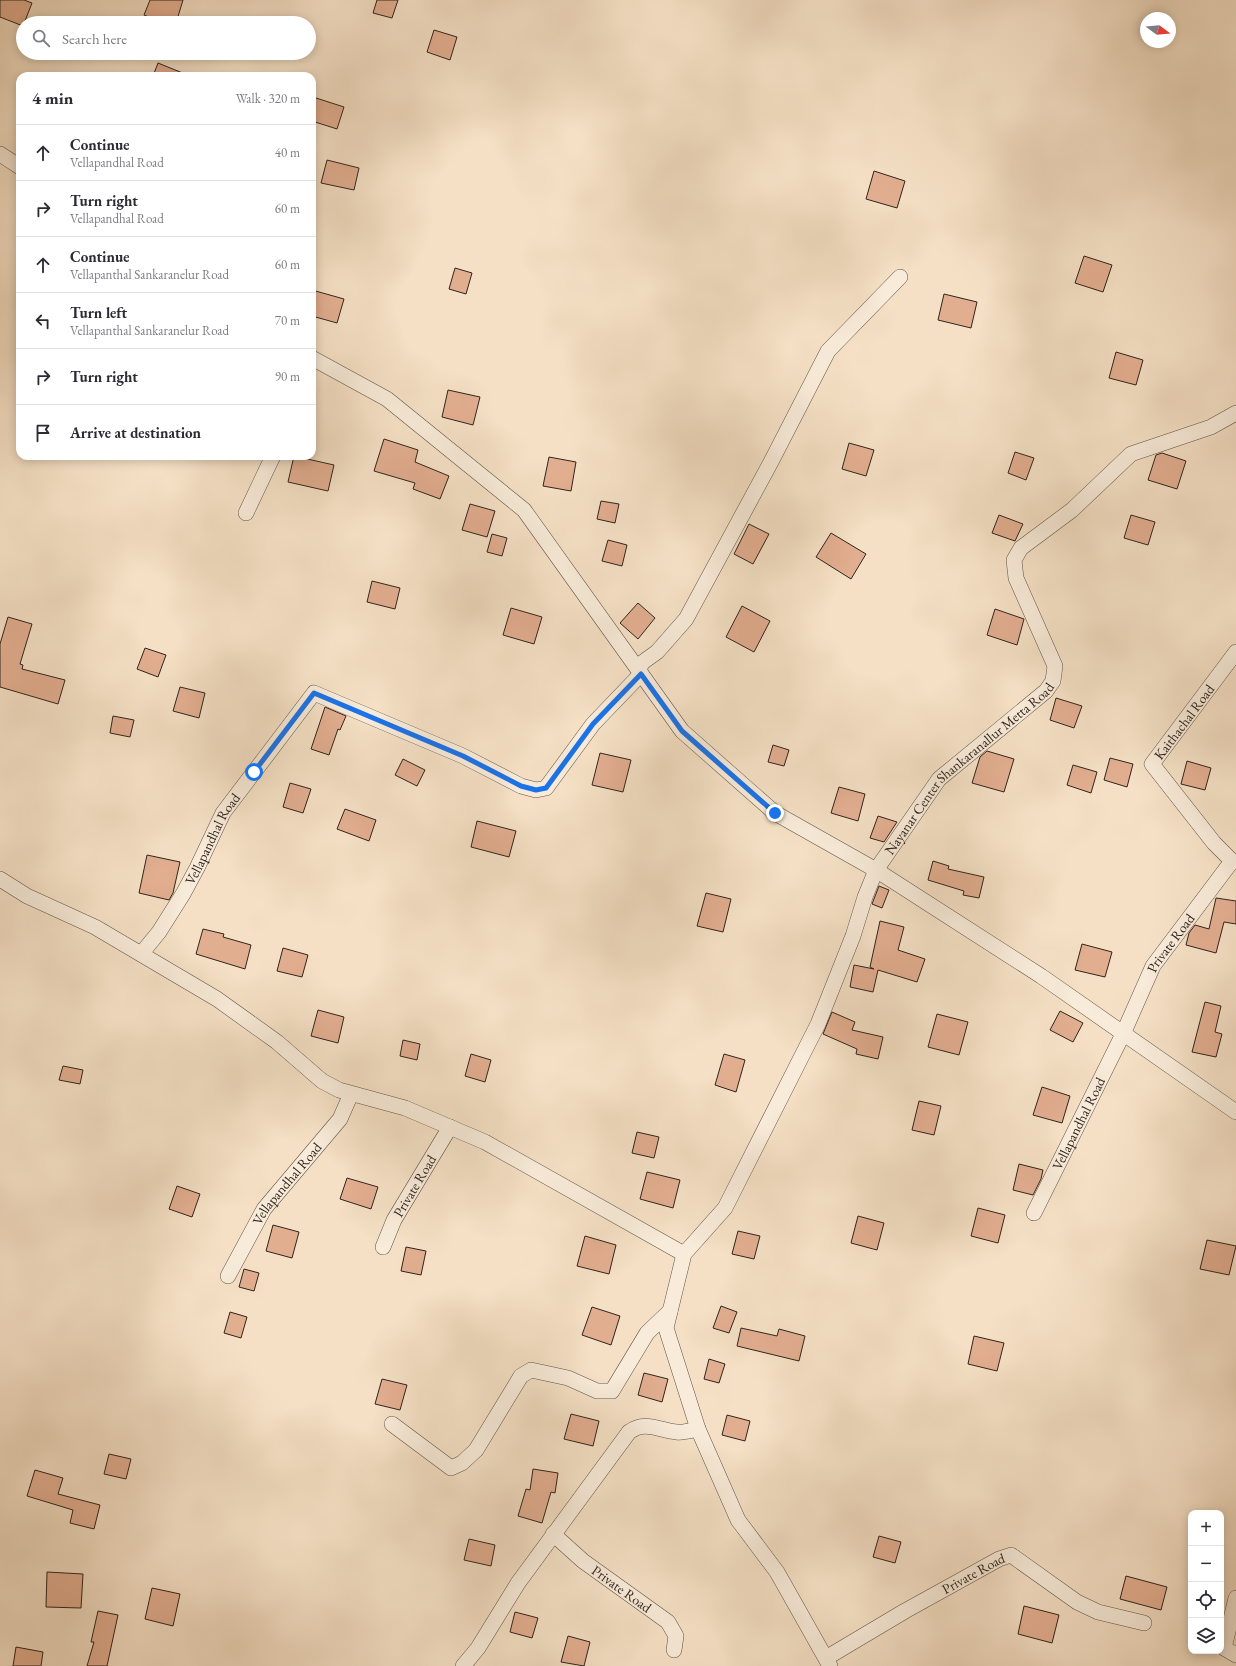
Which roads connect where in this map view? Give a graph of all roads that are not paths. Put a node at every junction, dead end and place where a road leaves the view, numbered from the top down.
1 (0, 154) edge
2 (16, 164) edge
3 (900, 277) dead end
4 (316, 362) edge
5 (1236, 413) edge
6 (271, 460) edge
7 (246, 513) dead end
8 (1236, 652) edge
9 (640, 671) junction
10 (1234, 862) edge
11 (876, 870) junction
12 (0, 879) edge
13 (141, 954) junction
14 (1123, 1034) junction
15 (351, 1094) junction
16 (1236, 1112) edge
17 (450, 1127) junction
18 (1034, 1214) dead end
19 (383, 1247) dead end
20 (684, 1254) junction
21 (228, 1276) dead end
22 (670, 1310) junction
23 (392, 1424) dead end
24 (698, 1429) junction
25 (553, 1534) junction
26 (1236, 1598) edge
27 (1144, 1623) dead end
28 (674, 1650) dead end
29 (1236, 1655) edge
30 (828, 1662) edge
31 (463, 1666) edge

1 - 2 street
3 - 9 street
4 - 9 street
5 - 11 street, Nayanar Center Shankaranallur Metta Road
6 - 7 street
8 - 10 street, Kaithachal Road
9 - 11 street
9 - 13 street, Vellapandhal Road
10 - 14 street, Private Road
11 - 14 street
11 - 20 street, Nayanar Center Shankaranallur Metta Road
12 - 13 street
13 - 15 street
14 - 16 street
14 - 18 street, Vellapandhal Road
15 - 17 street
15 - 21 street, Vellapandhal Road
17 - 19 street, Private Road
17 - 20 street
20 - 22 street
22 - 23 street
22 - 24 street
24 - 25 street
24 - 30 street
25 - 28 street, Private Road
25 - 31 street
26 - 29 street
27 - 30 street, Private Road

